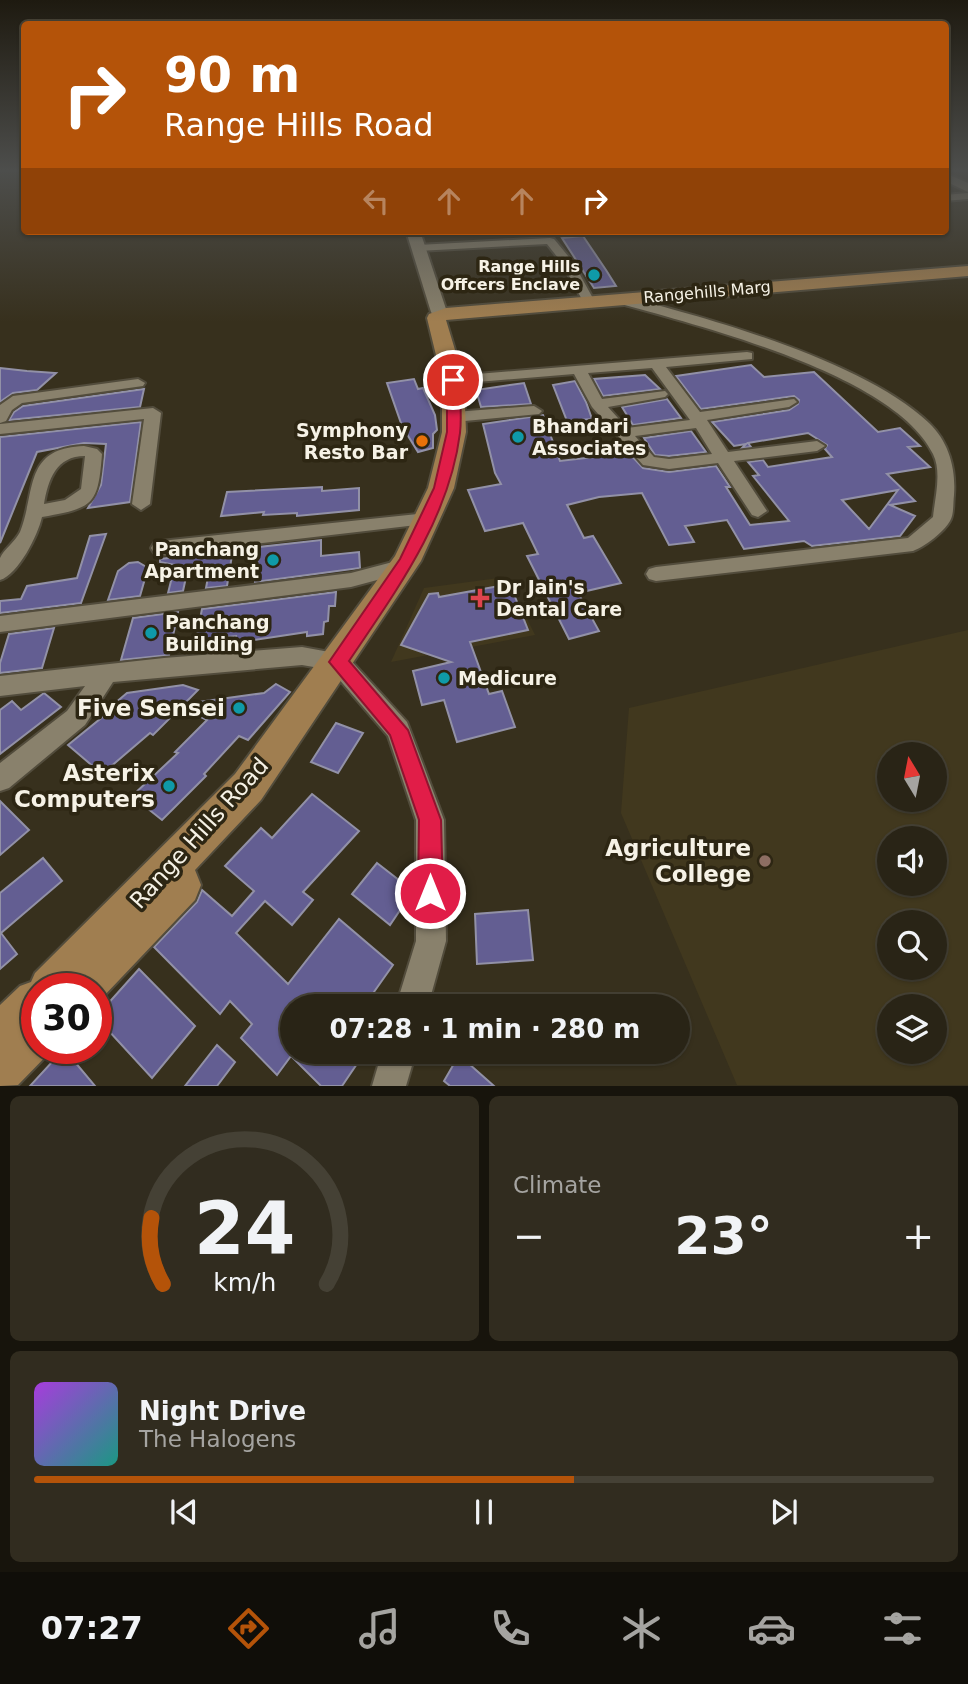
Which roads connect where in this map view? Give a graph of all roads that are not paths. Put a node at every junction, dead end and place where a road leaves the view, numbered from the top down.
1 (414, 235) edge
2 (418, 248) junction
3 (968, 271) edge
4 (622, 300) junction
5 (589, 302) junction
6 (519, 308) junction
7 (441, 316) junction
8 (458, 356) junction
9 (747, 356) dead end
10 (657, 365) junction
11 (579, 370) junction
12 (138, 383) dead end
13 (660, 394) dead end
14 (789, 402) dead end
15 (597, 404) junction
16 (534, 411) dead end
17 (460, 417) junction
18 (0, 418) edge
19 (699, 420) junction
20 (0, 429) edge
21 (623, 433) junction
22 (817, 446) dead end
23 (723, 456) junction
24 (141, 503) dead end
25 (758, 511) dead end
26 (35, 512) dead end
27 (426, 519) junction
28 (161, 548) dead end
29 (404, 566) junction
30 (0, 573) edge
31 (656, 574) dead end
32 (0, 624) edge
33 (343, 668) junction
34 (107, 673) junction
35 (0, 686) edge
36 (0, 779) edge
37 (67, 973) edge
38 (95, 973) edge
39 (416, 994) edge
40 (21, 1018) edge
41 (0, 1038) edge
42 (21, 1046) edge
43 (395, 1064) edge
44 (0, 1066) edge
45 (389, 1086) edge

1 - 2 street
2 - 5 street
2 - 7 street
3 - 4 main road, Rangehills Marg
4 - 5 main road, Rangehills Marg
4 - 31 street
5 - 6 main road, Rangehills Marg
6 - 7 main road, Rangehills Marg
6 - 8 main road
7 - 8 main road, Range Hills Road
8 - 11 street
8 - 17 main road, Range Hills Road
9 - 10 street
10 - 11 street
10 - 19 street
11 - 15 street
12 - 18 street
13 - 15 street
14 - 19 street
15 - 21 street
16 - 17 street
17 - 27 main road, Range Hills Road
17 - 33 main road
19 - 21 street
19 - 23 street
20 - 24 street
21 - 23 street
22 - 23 street
23 - 25 street
26 - 30 street
27 - 28 street
27 - 29 main road, Range Hills Road
29 - 32 street
29 - 33 main road, Range Hills Road
33 - 34 street
33 - 37 main road, Range Hills Road
33 - 38 main road
33 - 39 street
34 - 35 street
34 - 36 street
40 - 41 main road
42 - 44 main road
43 - 45 street

